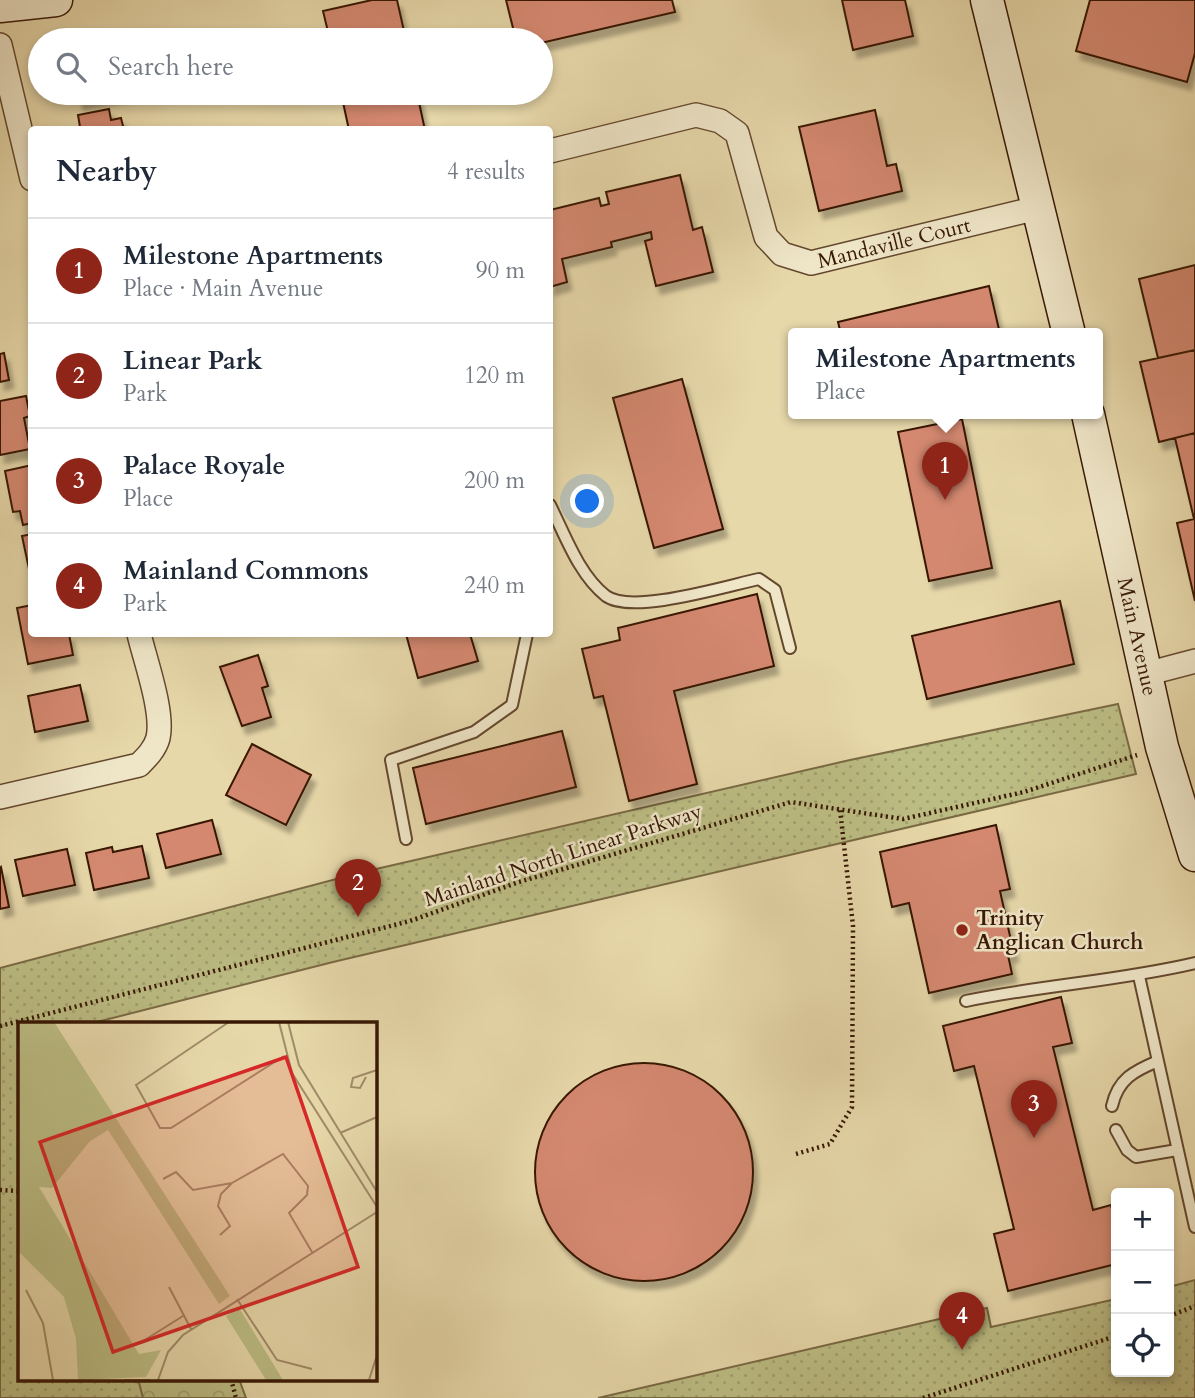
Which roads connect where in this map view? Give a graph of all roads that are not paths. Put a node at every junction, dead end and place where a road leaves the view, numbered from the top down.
1 (56, 0) edge
2 (987, 0) edge
3 (0, 6) edge
4 (0, 45) edge
5 (553, 150) edge
6 (28, 162) edge
7 (1037, 208) junction
8 (1067, 328) edge
9 (1089, 419) edge
10 (553, 511) edge
11 (140, 637) edge
12 (526, 637) edge
13 (790, 648) dead end
14 (1195, 661) edge
15 (1146, 674) junction
16 (0, 797) edge
17 (406, 839) dead end
18 (1195, 855) edge
19 (1195, 963) edge
20 (1139, 976) junction
21 (966, 1001) dead end
22 (1158, 1062) junction
23 (1112, 1105) dead end
24 (1116, 1130) dead end
25 (1177, 1150) junction
26 (1195, 1227) edge

1 - 3 street
2 - 7 street
4 - 6 street
5 - 7 street, Mandaville Court
7 - 8 street
9 - 15 street, Main Avenue
10 - 13 lane
11 - 16 street
12 - 17 lane
14 - 15 street
15 - 18 street, Main Avenue
19 - 20 lane
20 - 21 lane
20 - 22 lane
22 - 23 lane
22 - 25 lane
24 - 25 lane
25 - 26 lane

